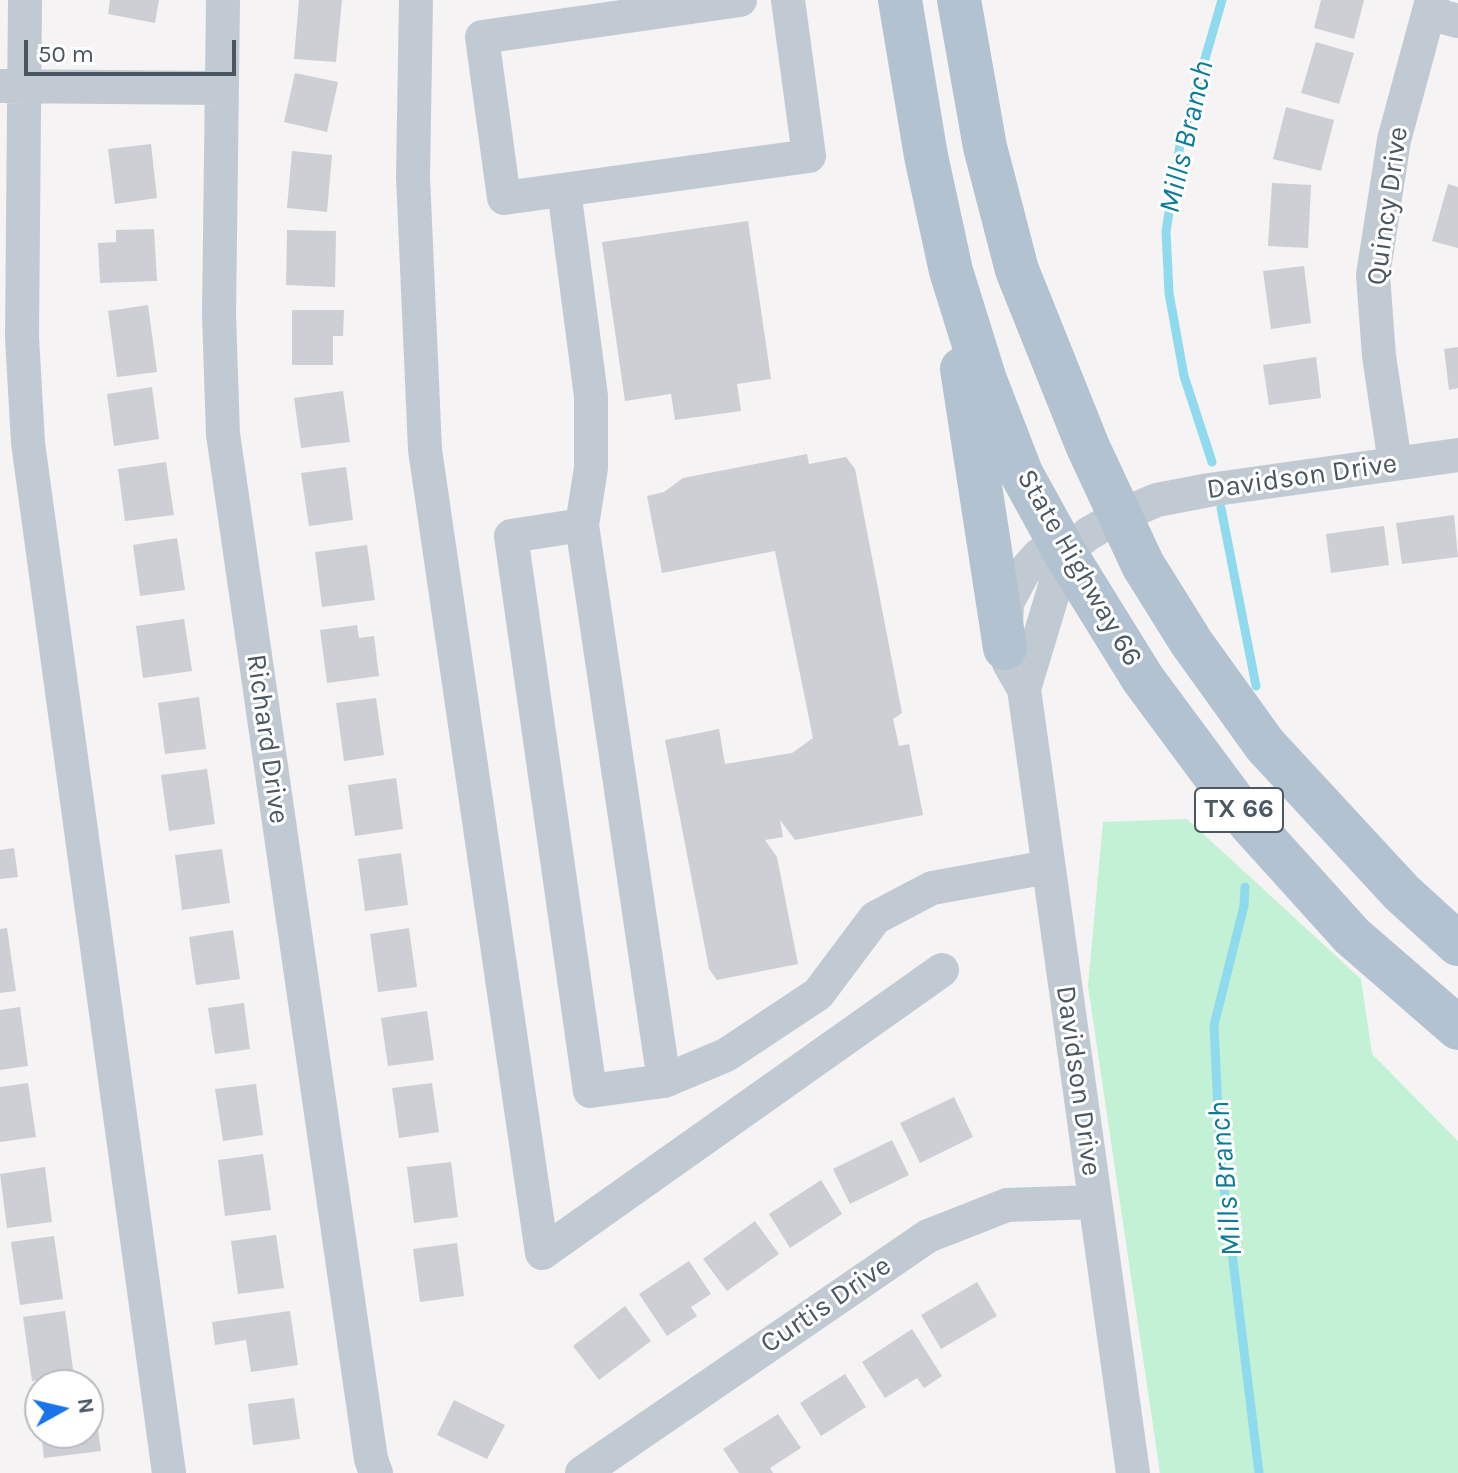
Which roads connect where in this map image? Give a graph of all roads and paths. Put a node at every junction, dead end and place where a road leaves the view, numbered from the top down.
1 (25, 0) edge
2 (223, 0) edge
3 (416, 0) edge
4 (740, 0) edge
5 (788, 0) edge
6 (900, 0) edge
7 (959, 0) edge
8 (1440, 11) edge
9 (11, 87) edge
10 (220, 88) junction
11 (564, 190) junction
12 (936, 201) junction
13 (1458, 455) edge
14 (1395, 463) junction
15 (1119, 516) junction
16 (582, 525) junction
17 (1065, 553) junction
18 (1005, 648) junction
19 (1024, 689) junction
20 (1048, 867) junction
21 (1458, 944) edge
22 (942, 970) dead end
23 (1458, 1028) edge
24 (664, 1081) junction
25 (1095, 1202) junction
26 (169, 1473) edge
27 (376, 1473) edge
28 (582, 1473) edge
29 (1133, 1473) edge

1 - 9 street
2 - 10 street, Richard Drive
3 - 22 street
4 - 11 street
5 - 11 street
6 - 12 main road, State Highway 66 / TX 66
7 - 15 main road, State Highway 66 / TX 66
8 - 14 street, Quincy Drive
9 - 10 street
9 - 26 street
10 - 27 street, Richard Drive
11 - 16 street
12 - 17 main road, State Highway 66 / TX 66
12 - 18 main road
13 - 14 street, Davidson Drive
14 - 15 street, Davidson Drive
15 - 17 street, Davidson Drive
15 - 21 main road, State Highway 66 / TX 66
16 - 24 street
16 - 24 street
17 - 18 street, Davidson Drive
17 - 19 street, Davidson Drive
17 - 23 main road, State Highway 66 / TX 66
18 - 19 street, Davidson Drive
19 - 20 street, Davidson Drive
20 - 24 street
20 - 25 street, Davidson Drive
25 - 28 street, Curtis Drive
25 - 29 street, Davidson Drive

